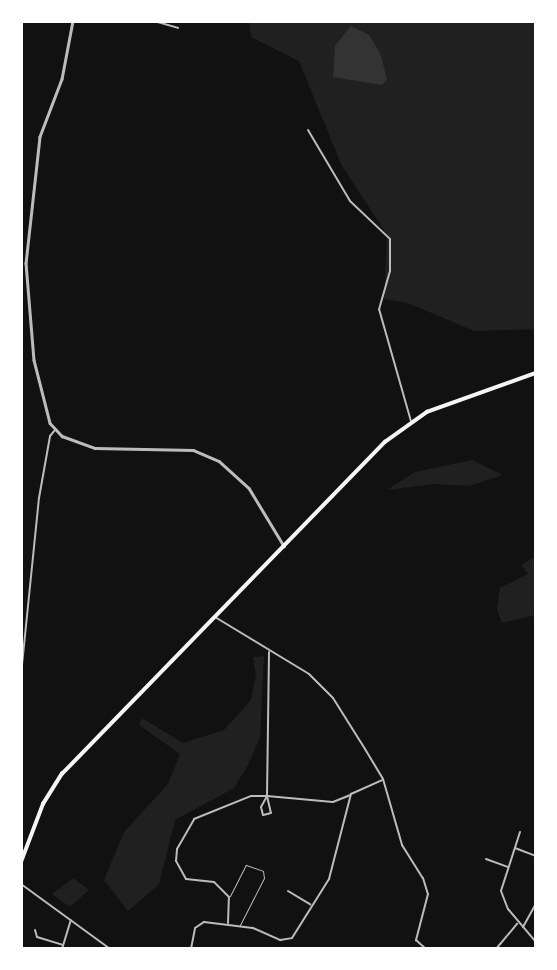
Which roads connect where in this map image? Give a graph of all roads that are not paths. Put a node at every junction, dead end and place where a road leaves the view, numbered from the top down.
1 (73, 21) edge
2 (154, 21) edge
3 (178, 28) dead end
4 (308, 130) dead end
5 (536, 373) edge
6 (411, 421) junction
7 (55, 430) junction
8 (284, 546) junction
9 (215, 616) junction
10 (270, 651) junction
11 (22, 665) edge
12 (383, 779) junction
13 (351, 794) junction
14 (267, 796) junction
15 (520, 832) dead end
16 (515, 848) junction
17 (536, 856) edge
18 (486, 859) dead end
19 (21, 862) edge
20 (509, 867) junction
21 (21, 884) edge
22 (288, 891) dead end
23 (229, 897) junction
24 (536, 904) edge
25 (311, 905) junction
26 (71, 920) junction
27 (228, 923) junction
28 (518, 924) junction
29 (240, 925) junction
30 (522, 928) junction
31 (35, 930) dead end
32 (536, 942) edge
33 (63, 945) junction
34 (62, 949) edge
35 (110, 949) edge
36 (191, 949) edge
37 (426, 949) edge
38 (496, 949) edge

1 - 7 street
2 - 3 street
4 - 6 street
5 - 6 main road
6 - 8 main road
7 - 8 street
7 - 11 street
8 - 9 main road
9 - 10 street
9 - 19 main road
10 - 12 street
10 - 14 street
12 - 13 street
12 - 37 street
13 - 14 street
13 - 25 street
14 - 14 street
14 - 23 street
15 - 16 street
16 - 17 street
16 - 20 street
18 - 20 street
20 - 28 street
21 - 26 street
22 - 25 street
23 - 27 street
23 - 29 lane
24 - 30 street
25 - 29 street
26 - 33 street
26 - 35 street
27 - 29 street
27 - 36 street
28 - 30 street
28 - 38 street
30 - 32 street
31 - 33 street
33 - 34 street

